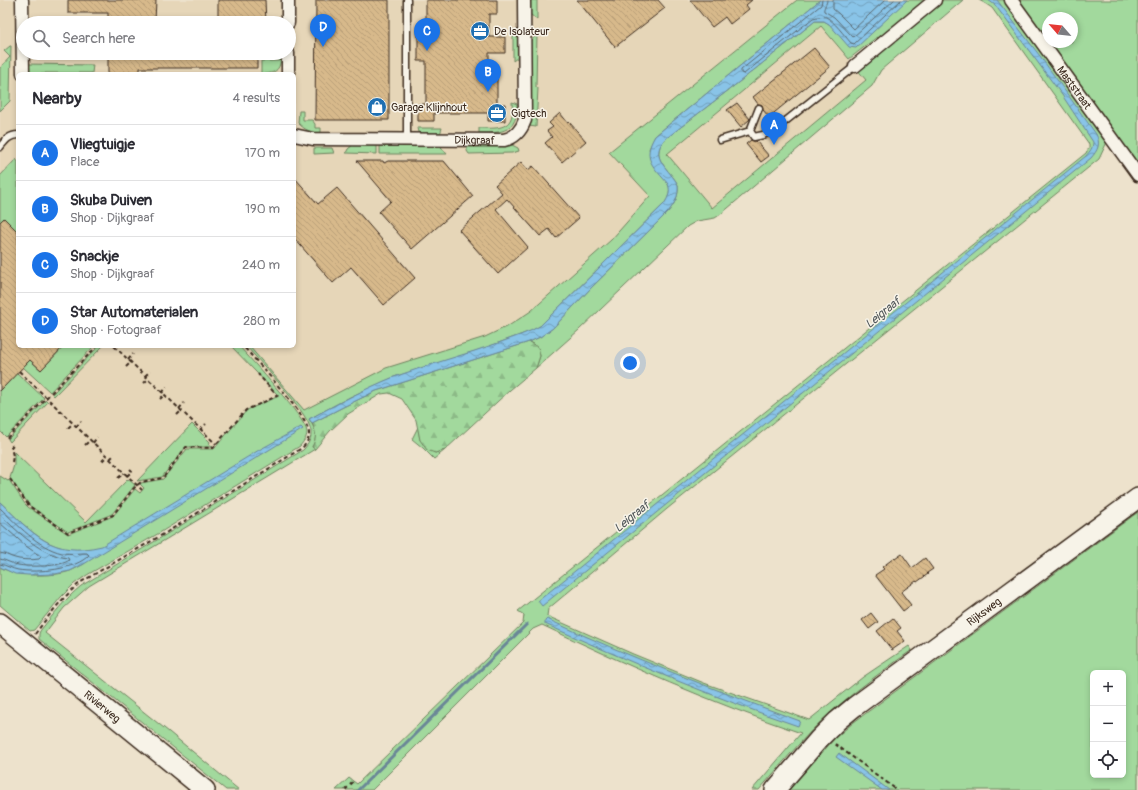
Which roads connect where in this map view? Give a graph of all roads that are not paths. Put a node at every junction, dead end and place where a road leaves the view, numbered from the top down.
1 (22, 0) edge
2 (288, 0) edge
3 (407, 0) edge
4 (524, 0) edge
5 (935, 0) edge
6 (1011, 0) edge
7 (22, 16) edge
8 (288, 16) edge
9 (23, 60) edge
10 (288, 60) edge
11 (855, 66) joint
12 (23, 72) edge
13 (288, 72) edge
14 (759, 108) dead end
15 (750, 131) junction
16 (16, 135) edge
17 (296, 135) edge
18 (407, 139) junction
19 (720, 140) dead end
20 (0, 147) edge
21 (1138, 175) edge
22 (1138, 498) edge
23 (0, 623) edge
24 (205, 790) edge
25 (775, 790) edge

1 - 7 street
2 - 8 street
3 - 18 lane
4 - 18 street, Dijkgraaf
5 - 11 street
6 - 21 street, Maststraat
9 - 12 street
10 - 13 street
11 - 15 lane
14 - 15 lane
15 - 19 lane
16 - 20 lane
17 - 18 street, Dijkgraaf
22 - 25 main road, Rijksweg
23 - 24 main road, Rivierweg

